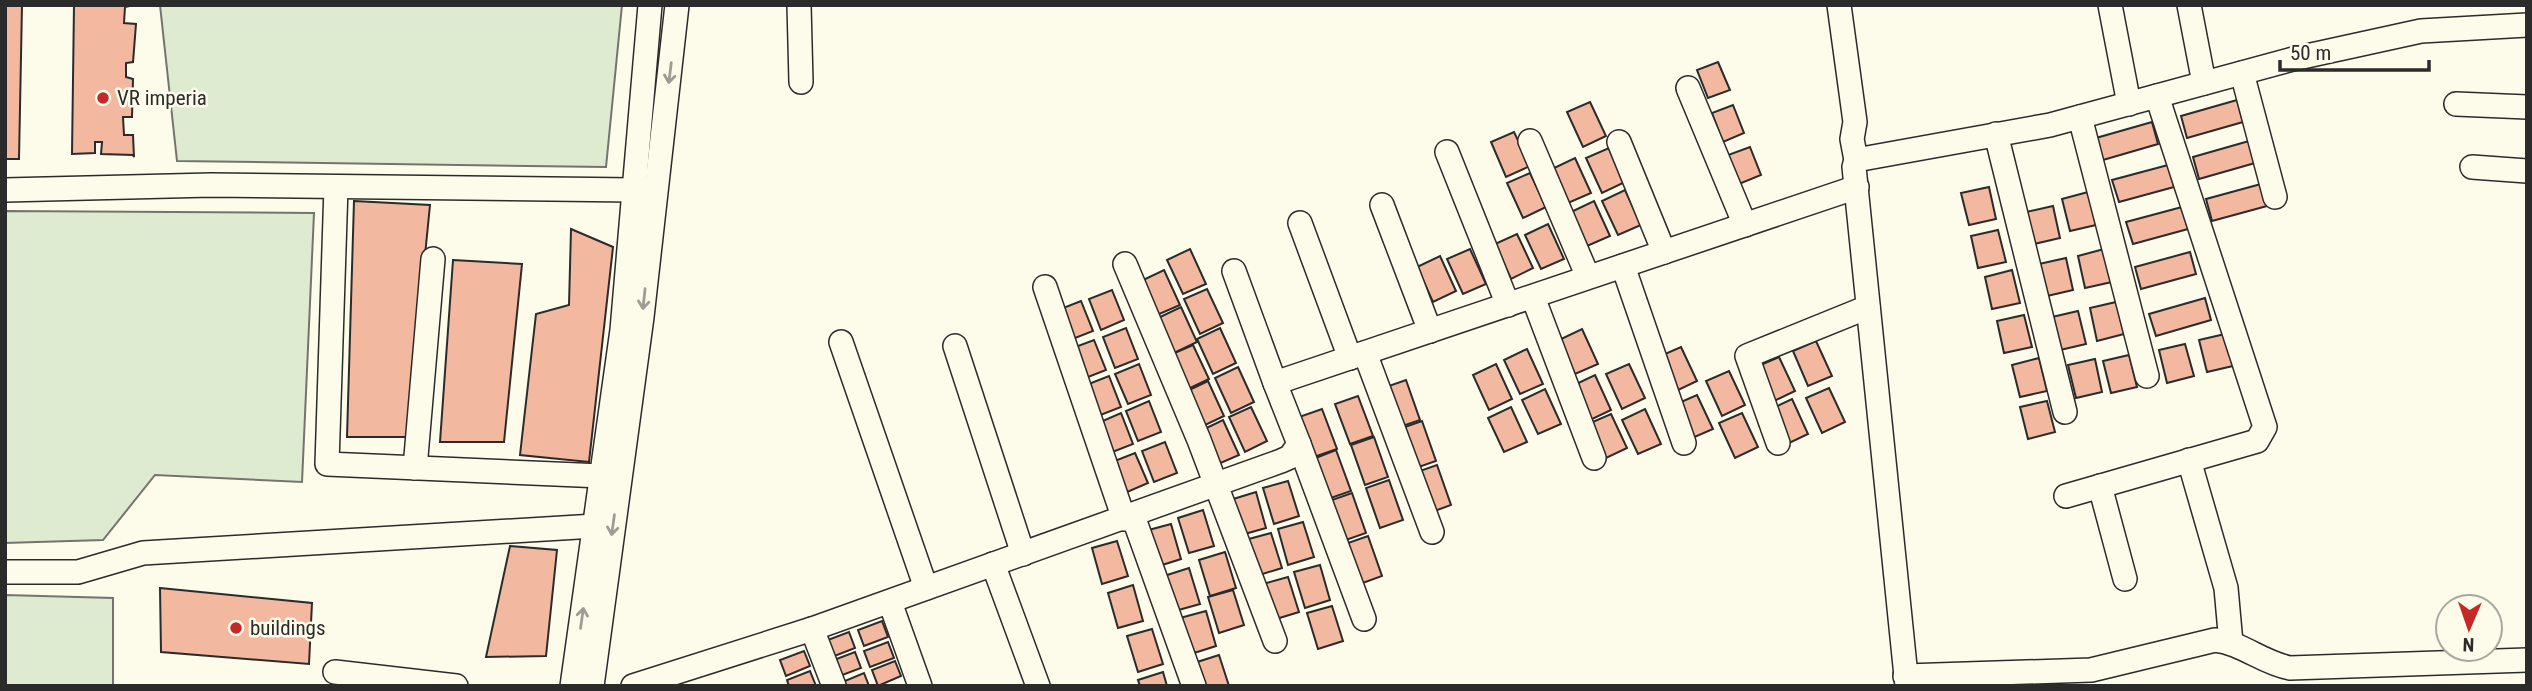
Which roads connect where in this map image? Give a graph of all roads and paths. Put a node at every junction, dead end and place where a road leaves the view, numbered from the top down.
1 (650, 5) edge
2 (677, 5) edge
3 (799, 5) edge
4 (1825, 5) edge
5 (1839, 5) edge
6 (2110, 5) edge
7 (2189, 5) edge
8 (2527, 25) edge
9 (2242, 73) junction
10 (801, 82) dead end
11 (2204, 83) junction
12 (1688, 89) dead end
13 (2157, 96) junction
14 (2129, 104) junction
15 (2456, 104) dead end
16 (2527, 107) edge
17 (2080, 117) junction
18 (1996, 134) junction
19 (1530, 141) dead end
20 (1619, 142) dead end
21 (1854, 150) junction
22 (1447, 152) dead end
23 (2473, 167) dead end
24 (2527, 171) edge
25 (336, 187) junction
26 (1857, 187) junction
27 (5, 190) edge
28 (634, 190) junction
29 (2275, 197) dead end
30 (1382, 205) dead end
31 (1300, 223) dead end
32 (1745, 225) junction
33 (1664, 252) junction
34 (433, 259) dead end
35 (1125, 264) dead end
36 (1623, 266) junction
37 (1234, 271) dead end
38 (1588, 277) junction
39 (1045, 287) dead end
40 (1533, 297) junction
41 (1507, 305) junction
42 (1868, 307) junction
43 (1430, 331) junction
44 (841, 342) dead end
45 (955, 346) dead end
46 (1357, 356) junction
47 (2147, 376) dead end
48 (1275, 383) junction
49 (622, 396) junction
50 (2065, 412) dead end
51 (1684, 443) dead end
52 (1778, 443) dead end
53 (1298, 444) junction
54 (1594, 458) dead end
55 (2189, 460) junction
56 (415, 468) junction
57 (602, 476) junction
58 (1216, 486) junction
59 (2100, 486) junction
60 (2066, 496) dead end
61 (1129, 517) junction
62 (595, 526) junction
63 (1432, 531) dead end
64 (1023, 554) junction
65 (993, 564) junction
66 (5, 572) edge
67 (2125, 579) dead end
68 (926, 588) junction
69 (890, 602) junction
70 (1364, 619) dead end
71 (812, 629) junction
72 (1275, 641) dead end
73 (2231, 643) junction
74 (2527, 660) edge
75 (1904, 668) edge
76 (335, 672) dead end
77 (2100, 677) edge
78 (456, 686) edge
79 (572, 686) edge
80 (592, 686) edge
81 (633, 686) edge
82 (834, 686) edge
83 (920, 686) edge
84 (1038, 686) edge
85 (1194, 686) edge

1 - 28 street
2 -> 49 street
3 - 10 street
4 - 21 street
5 - 21 street
6 - 14 street
7 - 11 street
8 - 9 street
9 - 11 street
9 - 29 street
11 - 13 street
12 - 32 street
13 - 14 street
13 - 55 street
14 - 17 street
15 - 16 street
17 - 18 street
17 - 47 street
18 - 21 street
18 - 50 street
19 - 38 street
20 - 33 street
21 - 26 street
22 - 41 street
23 - 24 street
25 - 27 street
25 - 28 street
25 - 56 street
26 - 32 street
26 - 42 street
28 - 49 street
30 - 43 street
31 - 46 street
32 - 33 street
33 - 36 street
34 - 56 street
35 - 58 street
36 - 38 street
36 - 51 street
37 - 48 street
38 - 40 street
39 - 61 street
40 - 41 street
40 - 54 street
41 - 43 street
42 - 52 street
42 - 75 street
43 - 46 street
44 - 68 street
45 - 64 street
46 - 48 street
46 - 63 street
48 - 53 street
49 - 57 street
49 -> 80 street
53 - 58 street
53 - 70 street
55 - 59 street
55 - 73 street
56 - 57 street
57 - 62 street
58 - 61 street
58 - 72 street
59 - 60 street
59 - 67 street
61 - 64 street
61 - 85 street
62 - 66 street
79 -> 62 street
64 - 65 street
65 - 68 street
65 - 84 street
68 - 69 street
69 - 71 street
69 - 83 street
71 - 81 street
71 - 82 street
73 - 74 street
73 - 77 street
75 - 77 street
76 - 78 street

